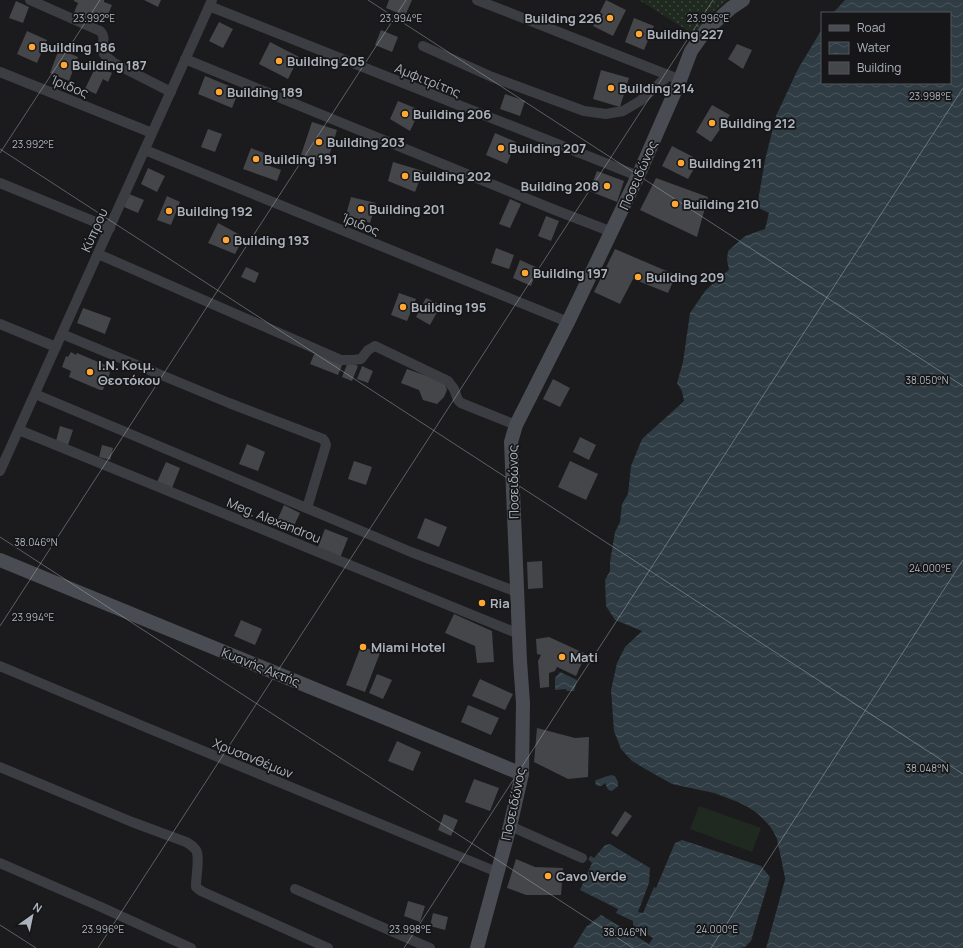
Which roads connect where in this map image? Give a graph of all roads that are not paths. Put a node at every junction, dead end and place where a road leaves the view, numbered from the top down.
1 (30, 0) edge
2 (477, 0) edge
3 (743, 0) edge
4 (211, 3) edge
5 (423, 46) dead end
6 (185, 59) junction
7 (0, 72) edge
8 (674, 78) junction
9 (170, 92) junction
10 (152, 133) junction
11 (145, 150) junction
12 (638, 176) junction
13 (0, 183) edge
14 (110, 228) junction
15 (612, 232) junction
16 (98, 254) junction
17 (568, 322) junction
18 (0, 324) edge
19 (62, 334) junction
20 (56, 347) junction
21 (35, 394) junction
22 (516, 425) junction
23 (19, 430) junction
24 (3, 457) edge
25 (0, 471) edge
26 (307, 508) junction
27 (0, 560) edge
28 (517, 592) junction
29 (519, 634) junction
30 (0, 666) edge
31 (0, 767) edge
32 (522, 774) junction
33 (510, 826) junction
34 (582, 858) dead end
35 (0, 863) edge
36 (497, 872) junction
37 (295, 889) dead end
38 (191, 948) edge
39 (328, 948) edge
40 (430, 948) edge
41 (477, 948) edge

1 - 9 street
2 - 8 street
3 - 8 street, Ποσειδώνος
4 - 6 street, Κύπρου
4 - 12 street, Αμφιτρίτης
5 - 8 street
6 - 9 street, Κύπρου
6 - 15 street
7 - 10 street, Ίριδος
8 - 12 street, Ποσειδώνος
9 - 10 street, Κύπρου
10 - 11 street, Κύπρου
11 - 14 street, Κύπρου
11 - 17 street, Ίριδος
12 - 15 street, Ποσειδώνος
13 - 14 street
14 - 16 street, Κύπρου
15 - 17 street, Ποσειδώνος
16 - 19 street, Κύπρου
16 - 22 street
17 - 22 street, Ποσειδώνος
18 - 20 street
19 - 20 street, Κύπρου
19 - 26 street
20 - 21 street, Κύπρου
21 - 23 street, Κύπρου
21 - 26 street
22 - 28 street, Ποσειδώνος
23 - 24 street, Κύπρου
23 - 29 street, Meg. Alexandrou
24 - 25 street, Κύπρου
26 - 28 street
27 - 32 street, Κυανής Ακτής
28 - 29 street, Ποσειδώνος
29 - 32 street, Ποσειδώνος
30 - 36 street, Χρυσανθέμων
31 - 39 street
32 - 33 street, Ποσειδώνος
33 - 34 street
33 - 36 street, Ποσειδώνος
35 - 38 street
36 - 41 street, Ποσειδώνος
37 - 40 street

